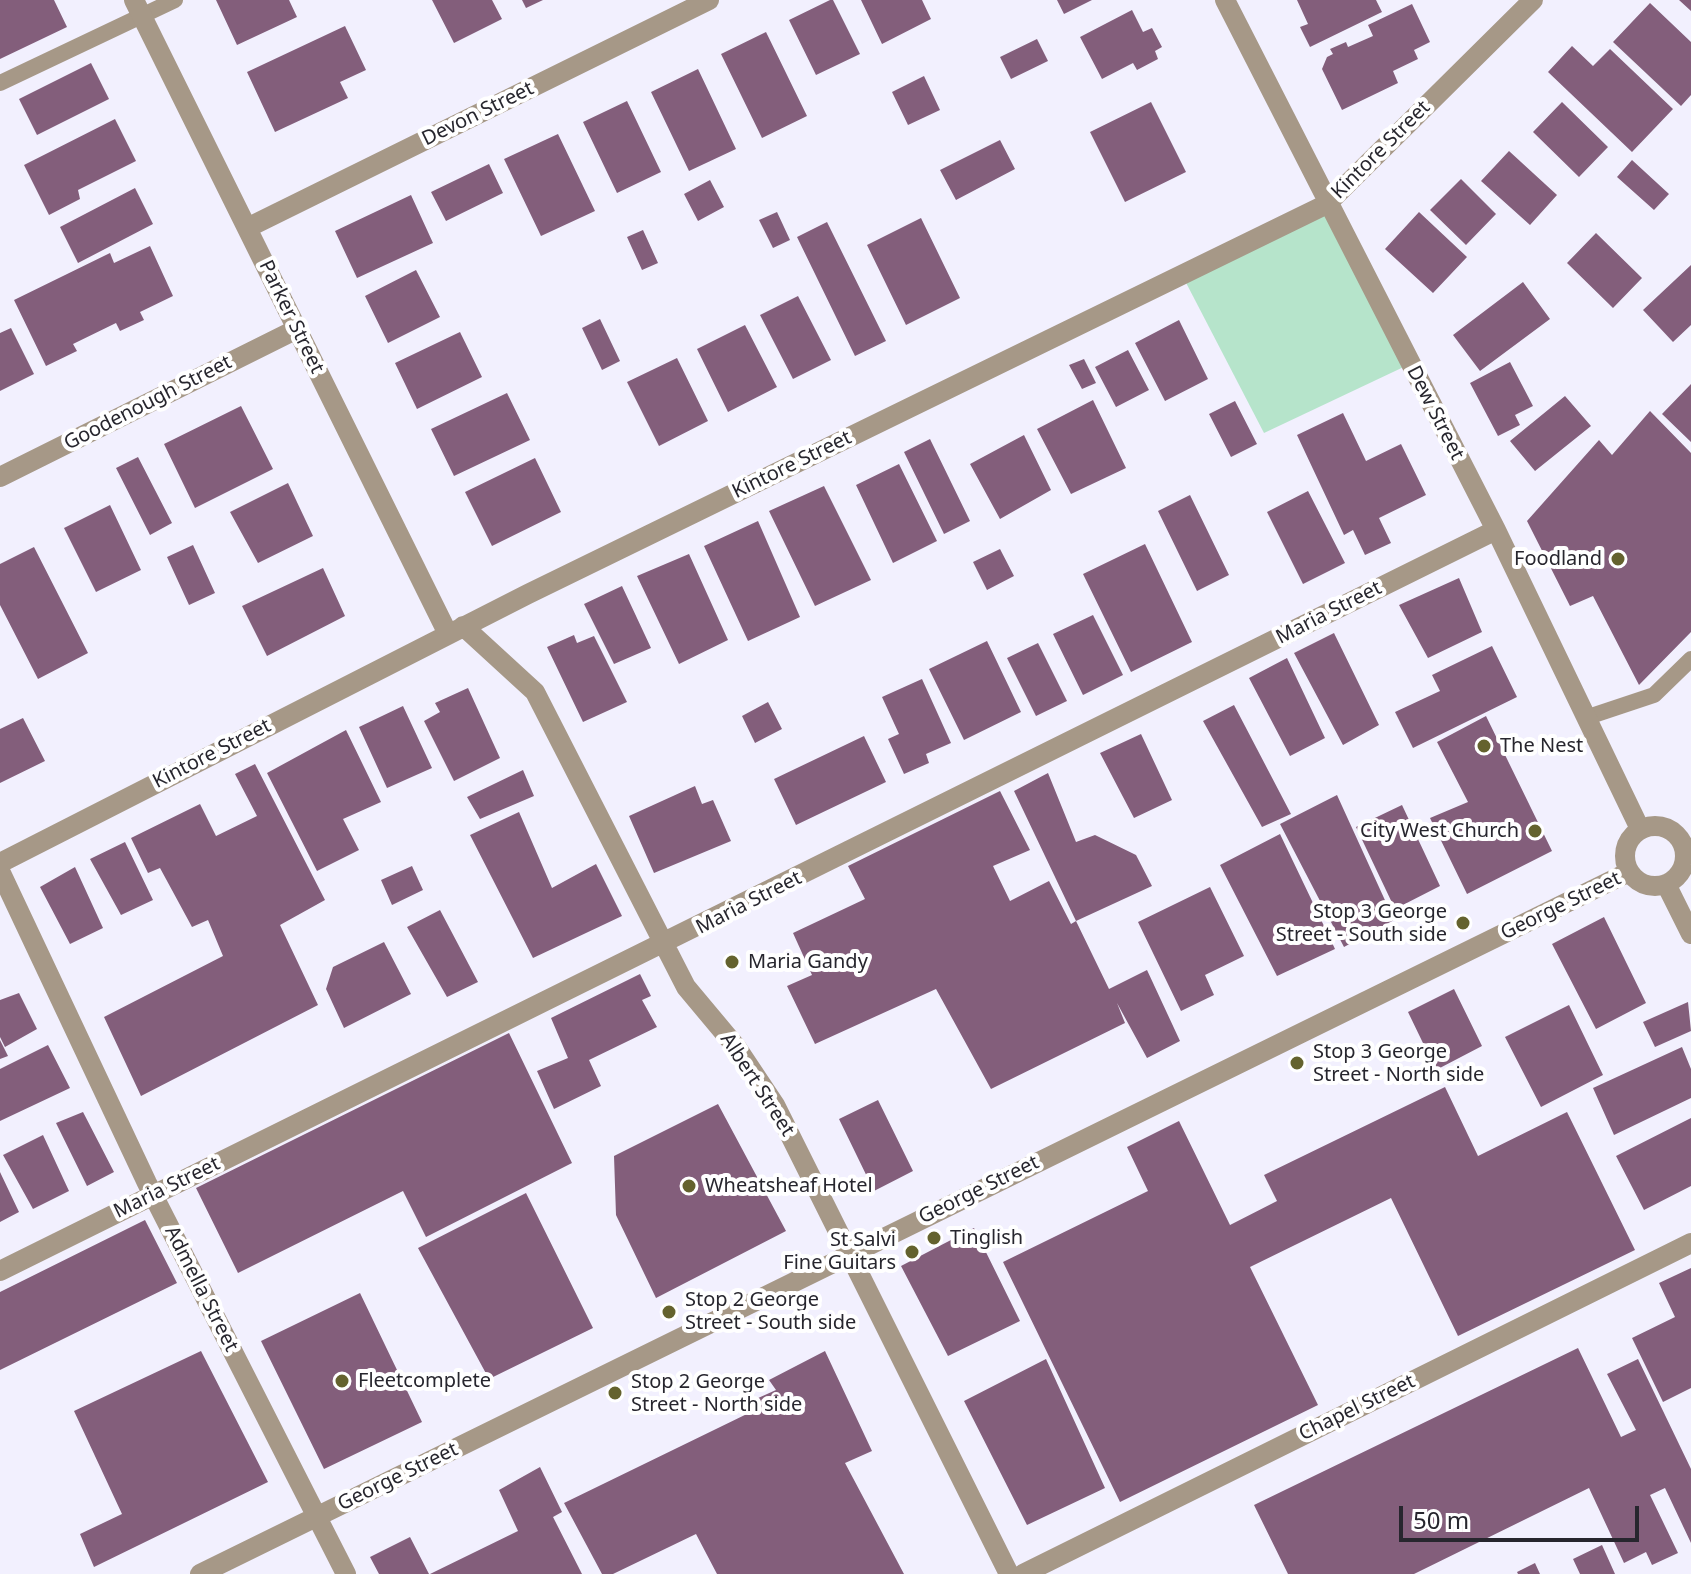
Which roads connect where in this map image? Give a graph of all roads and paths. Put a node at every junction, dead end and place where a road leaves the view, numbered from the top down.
1 (175, 0) edge
2 (709, 0) edge
3 (1225, 0) edge
4 (1533, 0) edge
5 (138, 8) edge
6 (0, 83) edge
7 (1327, 204) junction
8 (247, 228) junction
9 (297, 329) junction
10 (0, 477) edge
11 (1496, 530) junction
12 (456, 630) junction
13 (1691, 659) edge
14 (1588, 717) junction
15 (1640, 829) junction
16 (1686, 835) edge
17 (0, 863) edge
18 (0, 871) edge
19 (1629, 872) junction
20 (1666, 884) junction
21 (1691, 934) edge
22 (666, 944) junction
23 (153, 1195) junction
24 (1691, 1243) edge
25 (851, 1253) junction
26 (0, 1271) edge
27 (317, 1517) junction
28 (200, 1574) edge
29 (346, 1574) edge
30 (1009, 1574) edge
31 (1023, 1574) edge

1 - 5 lane
2 - 8 street, Devon Street
3 - 7 street, Dew Street
4 - 7 street, Kintore Street
5 - 6 lane
5 - 8 street, Parker Street
7 - 11 street, Dew Street
7 - 12 street, Kintore Street
8 - 9 street, Parker Street
9 - 10 street, Goodenough Street
9 - 12 street, Parker Street
11 - 14 street, Dew Street
11 - 22 street, Maria Street
12 - 17 street, Kintore Street
12 - 22 street, Albert Street
13 - 14 lane
14 - 15 street, Dew Street
15 - 16 street
15 - 19 street
16 - 20 street
18 - 23 street, Admella Street
19 - 20 street
19 - 25 street, George Street
20 - 21 street
22 - 23 street, Maria Street
22 - 25 street, Albert Street
23 - 26 street, Maria Street
23 - 27 street, Admella Street
24 - 31 street, Chapel Street
25 - 27 street, George Street
25 - 30 street, Albert Street
27 - 28 street, George Street
27 - 29 street, Admella Street

